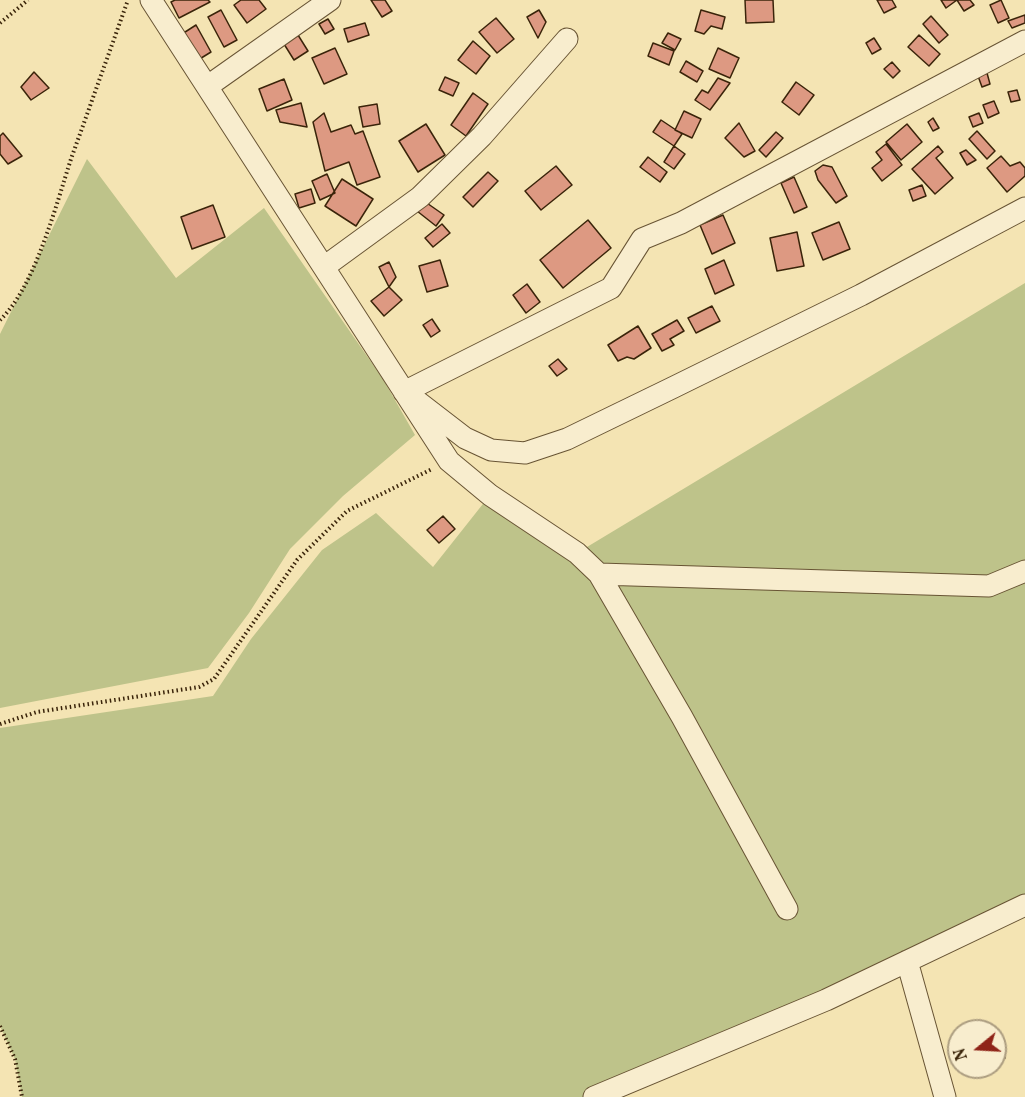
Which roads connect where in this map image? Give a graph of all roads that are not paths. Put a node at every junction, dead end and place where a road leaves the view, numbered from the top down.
1 (151, 0) edge
2 (330, 0) edge
3 (567, 39) dead end
4 (1025, 42) edge
5 (208, 86) junction
6 (1025, 208) edge
7 (324, 267) junction
8 (404, 392) junction
9 (1025, 571) edge
10 (599, 574) junction
11 (1025, 905) edge
12 (787, 909) dead end
13 (907, 961) junction
14 (594, 1097) edge
15 (945, 1097) edge

1 - 5 street
2 - 5 street
3 - 7 street
4 - 8 street
5 - 7 street
6 - 8 street
7 - 8 street
8 - 10 street
9 - 10 street
10 - 12 street
11 - 13 street
13 - 14 street
13 - 15 street

